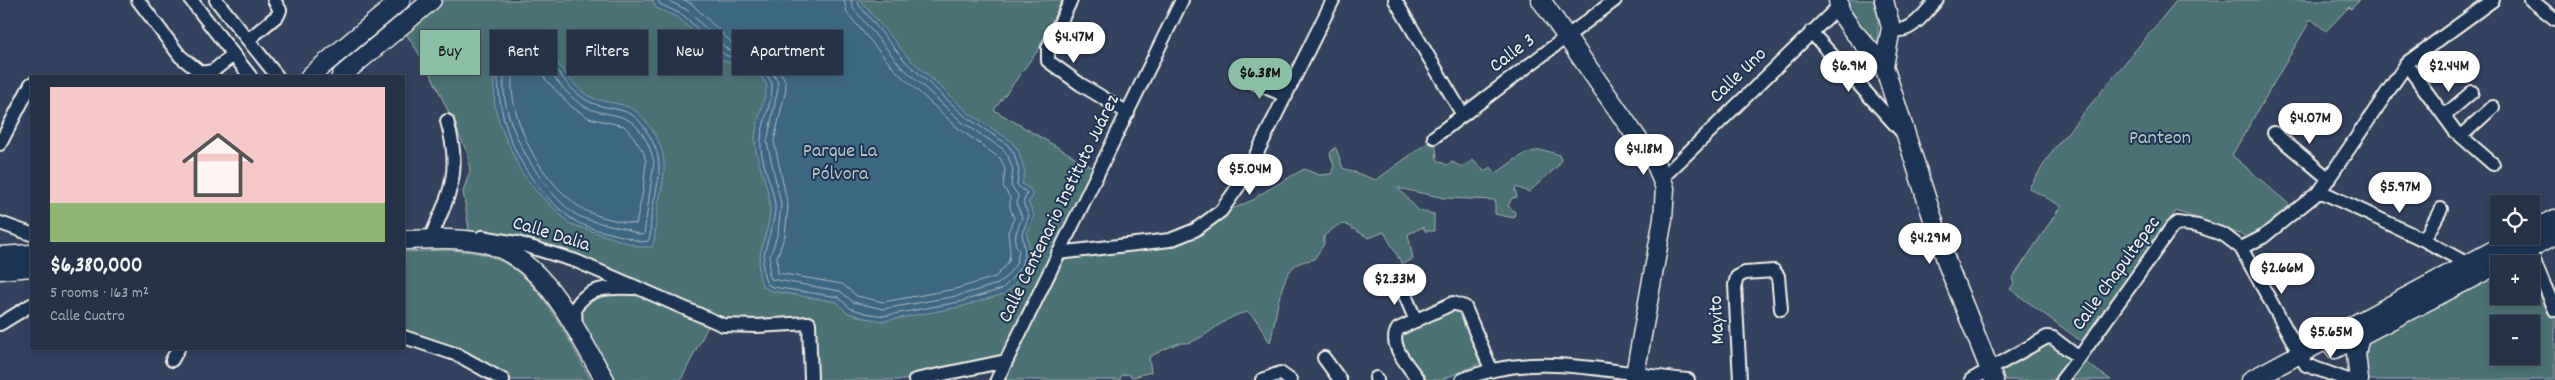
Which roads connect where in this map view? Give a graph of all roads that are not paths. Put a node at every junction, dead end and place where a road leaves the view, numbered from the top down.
1 (138, 0) edge
2 (191, 0) edge
3 (216, 0) edge
4 (274, 0) edge
5 (401, 0) edge
6 (432, 0) edge
7 (1071, 0) edge
8 (1182, 0) edge
9 (1333, 0) edge
10 (1395, 0) edge
11 (1541, 0) edge
12 (1551, 0) edge
13 (1615, 0) edge
14 (1884, 0) edge
15 (1936, 0) edge
16 (2493, 0) edge
17 (2531, 0) edge
18 (1834, 4) edge
19 (2555, 19) edge
20 (1891, 28) junction
21 (1811, 32) junction
22 (1570, 35) junction
23 (248, 40) junction
24 (233, 55) junction
25 (2406, 64) junction
26 (1884, 66) junction
27 (249, 75) edge
28 (276, 75) edge
29 (311, 75) edge
30 (342, 75) edge
31 (1244, 78) dead end
32 (30, 86) edge
33 (2472, 92) dead end
34 (1286, 96) junction
35 (2492, 107) dead end
36 (1128, 113) junction
37 (1463, 116) junction
38 (2444, 116) junction
39 (447, 121) dead end
40 (2274, 133) dead end
41 (1906, 136) junction
42 (2461, 136) junction
43 (1434, 137) dead end
44 (0, 144) edge
45 (2493, 164) dead end
46 (1666, 174) junction
47 (2329, 179) junction
48 (2320, 191) junction
49 (2441, 209) dead end
50 (2555, 219) edge
51 (0, 223) edge
52 (2540, 226) edge
53 (30, 234) edge
54 (2555, 235) edge
55 (438, 239) junction
56 (2540, 239) edge
57 (405, 240) edge
58 (2424, 240) junction
59 (2518, 245) edge
60 (2522, 245) edge
61 (2525, 245) edge
62 (2241, 248) junction
63 (405, 252) edge
64 (1058, 253) junction
65 (30, 254) edge
66 (2510, 255) edge
67 (0, 256) edge
68 (2466, 263) junction
69 (30, 268) edge
70 (2490, 269) edge
71 (0, 270) edge
72 (1399, 281) dead end
73 (640, 288) junction
74 (30, 306) edge
75 (1780, 310) dead end
76 (2555, 310) edge
77 (1416, 320) junction
78 (0, 324) edge
79 (578, 335) junction
80 (2360, 336) junction
81 (405, 337) edge
82 (1324, 358) dead end
83 (2079, 358) junction
84 (2303, 360) junction
85 (1006, 361) junction
86 (1491, 369) junction
87 (1992, 376) edge
88 (1639, 378) edge
89 (503, 380) edge
90 (591, 380) edge
91 (605, 380) edge
92 (811, 380) edge
93 (915, 380) edge
94 (997, 380) edge
95 (1262, 380) edge
96 (1290, 380) edge
97 (1340, 380) edge
98 (1418, 380) edge
99 (1462, 380) edge
100 (1688, 380) edge
101 (1740, 380) edge
102 (1971, 380) edge
103 (2062, 380) edge
104 (2251, 380) edge
105 (2277, 380) edge
106 (2348, 380) edge
107 (2359, 380) edge

1 - 24 street
2 - 24 street
3 - 23 street
4 - 23 street
5 - 29 main road
6 - 30 main road
7 - 36 street
8 - 36 street, Calle Centenario Instituto Juárez
9 - 34 street
10 - 37 street
11 - 22 main road
12 - 22 main road
13 - 22 street, Calle 3
14 - 20 main road
15 - 20 street
16 - 25 street
17 - 19 street
18 - 21 street, Calle Uno
18 - 26 main road
20 - 26 main road
21 - 41 street
21 - 46 street, Calle Uno
22 - 37 street, Calle 3
22 - 46 main road
23 - 28 street
24 - 27 street
25 - 38 street
25 - 47 street
26 - 41 main road
31 - 34 street
32 - 44 street
33 - 38 street
34 - 64 street
35 - 42 street
36 - 64 street, Calle Centenario Instituto Juárez
37 - 43 street, Calle 3
38 - 42 street
39 - 55 street
40 - 47 street
41 - 87 main road
42 - 45 street
46 - 88 main road
47 - 48 street
48 - 58 street
48 - 62 street
49 - 58 street
50 - 52 main road
51 - 53 street
54 - 56 main road
55 - 57 main road
55 - 73 street, Calle Dalia
55 - 79 main road
58 - 68 street
59 - 68 main road
60 - 66 main road
61 - 76 street
62 - 83 street, Calle Chapultepec
62 - 84 street, Calle Chapultepec
63 - 90 main road
64 - 85 street, Calle Centenario Instituto Juárez
65 - 67 main road
68 - 84 main road
69 - 71 main road
70 - 80 main road
72 - 77 street
73 - 79 street, Calle Dalia
73 - 92 street, Calle Dalia
74 - 78 street
75 - 101 street, Mayito
77 - 86 street
77 - 98 street
79 - 91 main road
80 - 84 main road
80 - 107 main road
81 - 89 street
82 - 97 street
83 - 87 street, Calle Chapultepec
83 - 103 street, Calle Chapultepec
84 - 104 main road
84 - 105 main road
84 - 106 street
85 - 93 street
85 - 94 street, Calle Centenario Instituto Juárez
86 - 88 street
86 - 99 street
87 - 102 street
88 - 100 street
95 - 96 street

